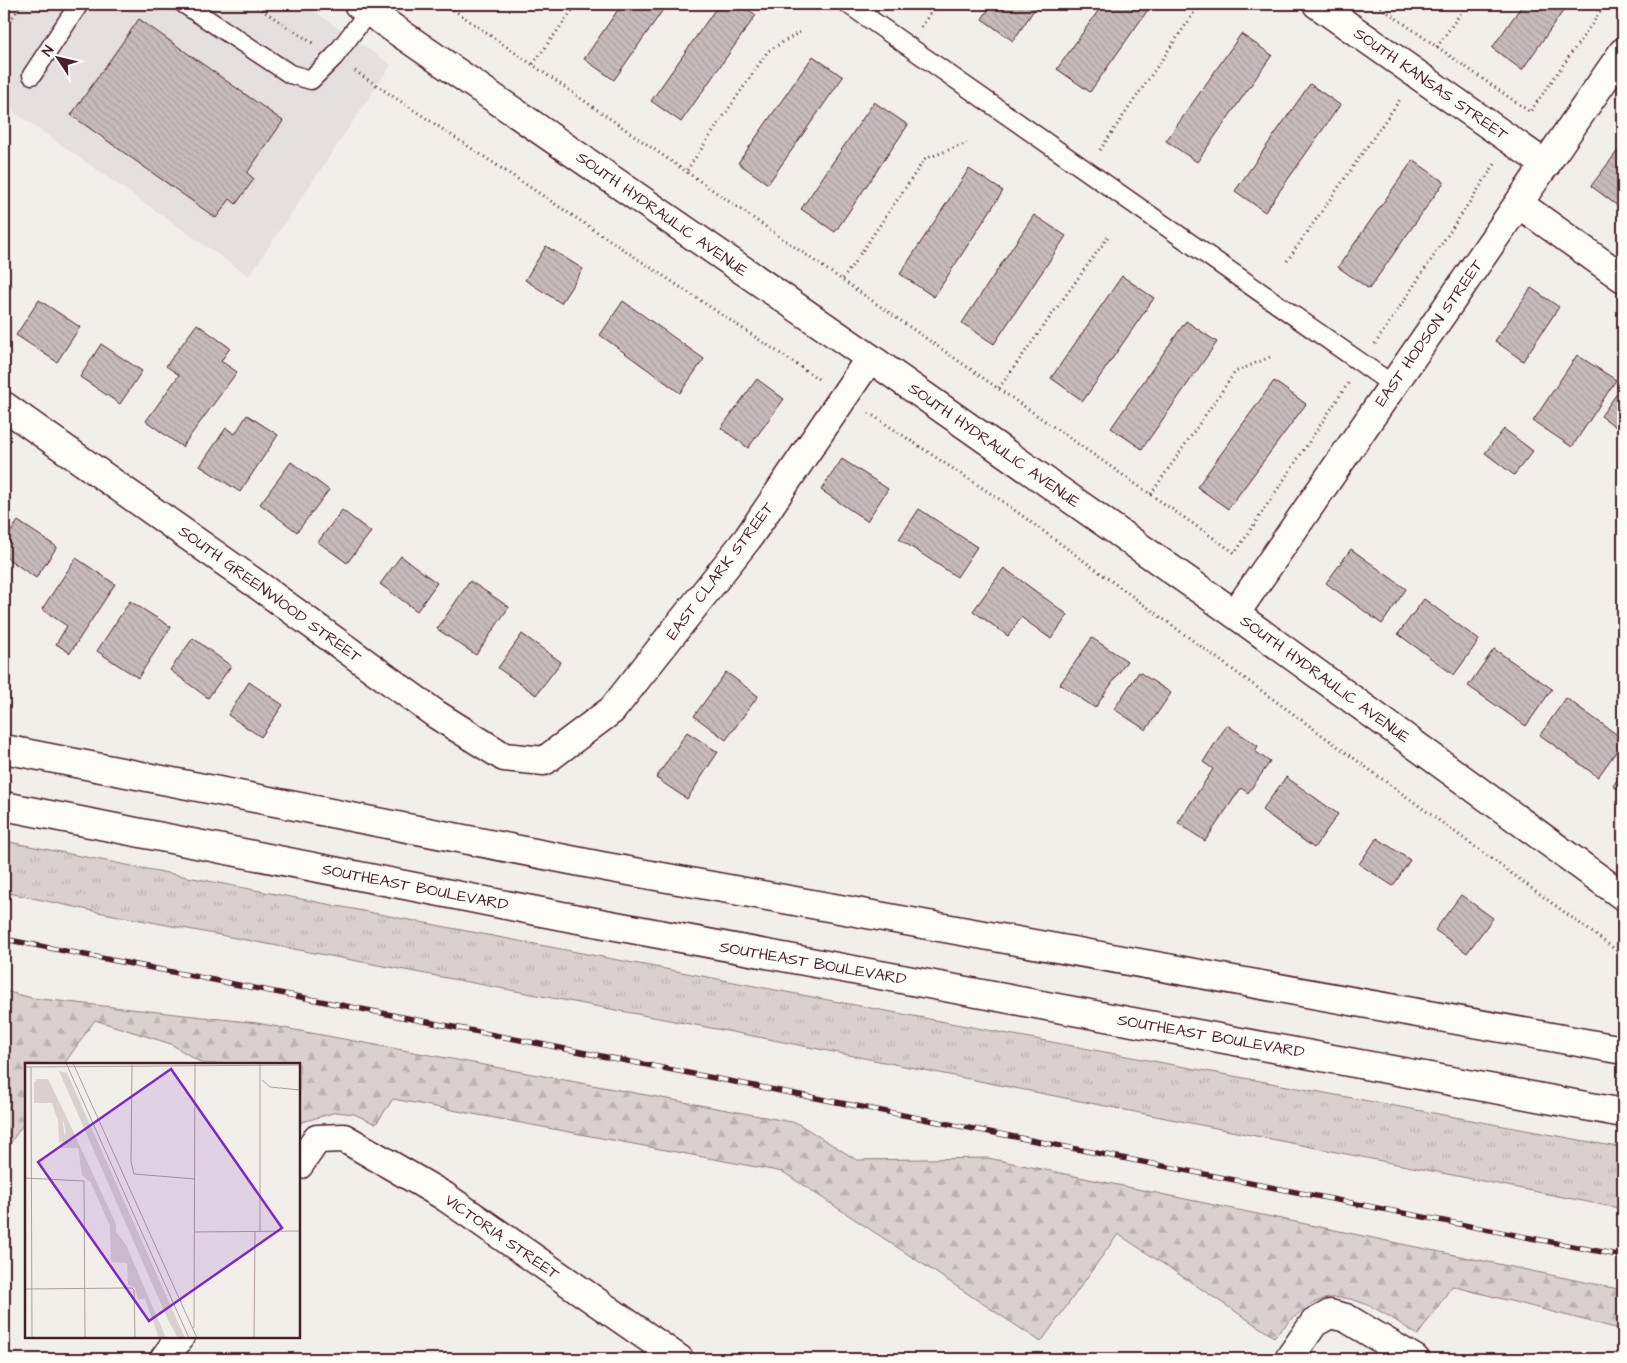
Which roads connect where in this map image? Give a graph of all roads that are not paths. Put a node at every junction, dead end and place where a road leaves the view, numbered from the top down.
1 (79, 4) edge
2 (184, 4) edge
3 (848, 4) edge
4 (1317, 4) edge
5 (363, 7) edge
6 (1623, 52) edge
7 (32, 75) dead end
8 (1546, 165) junction
9 (1519, 204) junction
10 (1623, 278) edge
11 (870, 358) junction
12 (1393, 385) junction
13 (4, 406) edge
14 (1235, 614) junction
15 (4, 749) edge
16 (544, 761) joint
17 (4, 806) edge
18 (1623, 896) edge
19 (1623, 1050) edge
20 (1623, 1114) edge
21 (300, 1164) edge
22 (179, 1338) edge
23 (164, 1359) edge
24 (679, 1359) edge
25 (1289, 1359) edge
26 (1415, 1359) edge

1 - 7 lane
2 - 5 lane
3 - 12 lane
4 - 8 street, SOUTH KANSAS STREET
5 - 11 street, SOUTH HYDRAULIC AVENUE
6 - 8 street, EAST HODSON STREET
8 - 9 street, EAST HODSON STREET
9 - 10 street
9 - 12 street, EAST HODSON STREET
11 - 14 street, SOUTH HYDRAULIC AVENUE
11 - 16 street, EAST CLARK STREET
12 - 14 street, EAST HODSON STREET
13 - 16 street, SOUTH GREENWOOD STREET
14 - 18 street, SOUTH HYDRAULIC AVENUE
15 - 19 street
17 - 20 street, SOUTHEAST BOULEVARD
21 - 24 street, VICTORIA STREET
22 - 23 street
25 - 26 street

